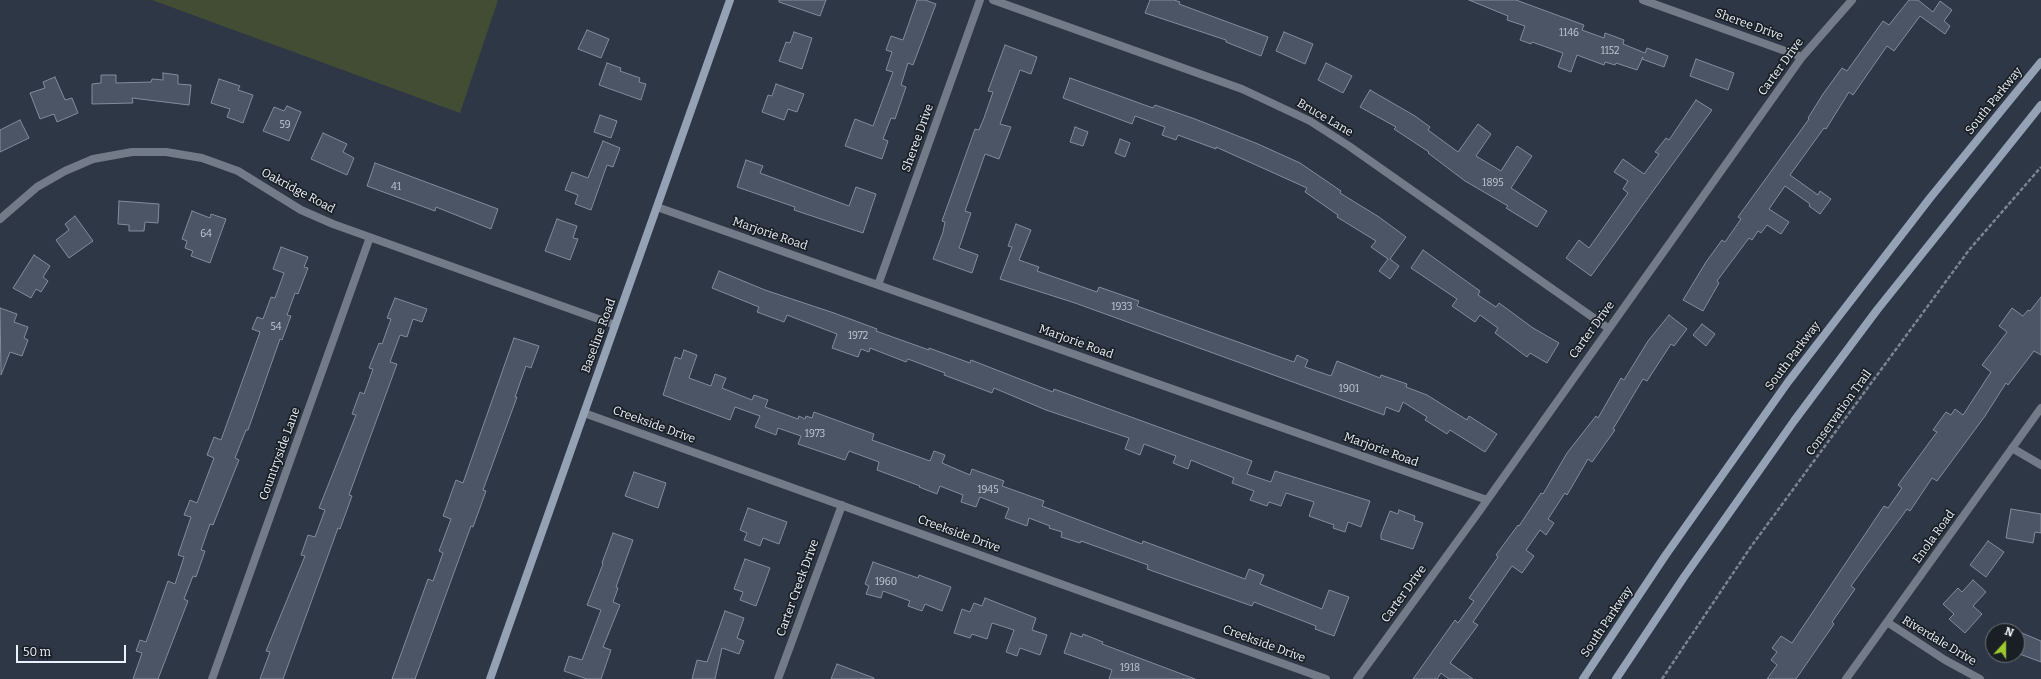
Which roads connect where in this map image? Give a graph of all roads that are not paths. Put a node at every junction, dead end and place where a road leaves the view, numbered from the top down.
1 (730, 0) edge
2 (980, 0) edge
3 (993, 0) edge
4 (1642, 0) edge
5 (1852, 0) edge
6 (1802, 57) junction
7 (2041, 62) edge
8 (2041, 105) edge
9 (657, 207) junction
10 (0, 219) edge
11 (370, 237) junction
12 (878, 285) junction
13 (615, 324) junction
14 (1608, 328) junction
15 (2041, 408) edge
16 (584, 413) junction
17 (2012, 448) junction
18 (2041, 465) edge
19 (1487, 500) junction
20 (842, 505) junction
21 (1887, 622) junction
22 (212, 679) edge
23 (490, 679) edge
24 (778, 679) edge
25 (1326, 679) edge
26 (1357, 679) edge
27 (1583, 679) edge
28 (1616, 679) edge
29 (1846, 679) edge
30 (1980, 679) edge

1 - 9 main road, Baseline Road
2 - 12 street, Sheree Drive
3 - 14 street, Bruce Lane
4 - 6 street, Sheree Drive
5 - 6 street, Carter Drive
6 - 14 street, Carter Drive
7 - 27 main road, South Parkway
8 - 28 main road
9 - 12 street, Marjorie Road
9 - 13 main road, Baseline Road
10 - 11 street, Oakridge Road
11 - 13 street, Oakridge Road
11 - 22 street, Countryside Lane
12 - 19 street, Marjorie Road
13 - 16 main road, Baseline Road
14 - 19 street, Carter Drive
15 - 17 street, Enola Road
16 - 20 street, Creekside Drive
16 - 23 main road, Baseline Road
17 - 18 street
17 - 21 street, Enola Road
19 - 26 street, Carter Drive
20 - 24 street, Carter Creek Drive
20 - 25 street, Creekside Drive
21 - 29 street, Enola Road
21 - 30 street, Riverdale Drive

